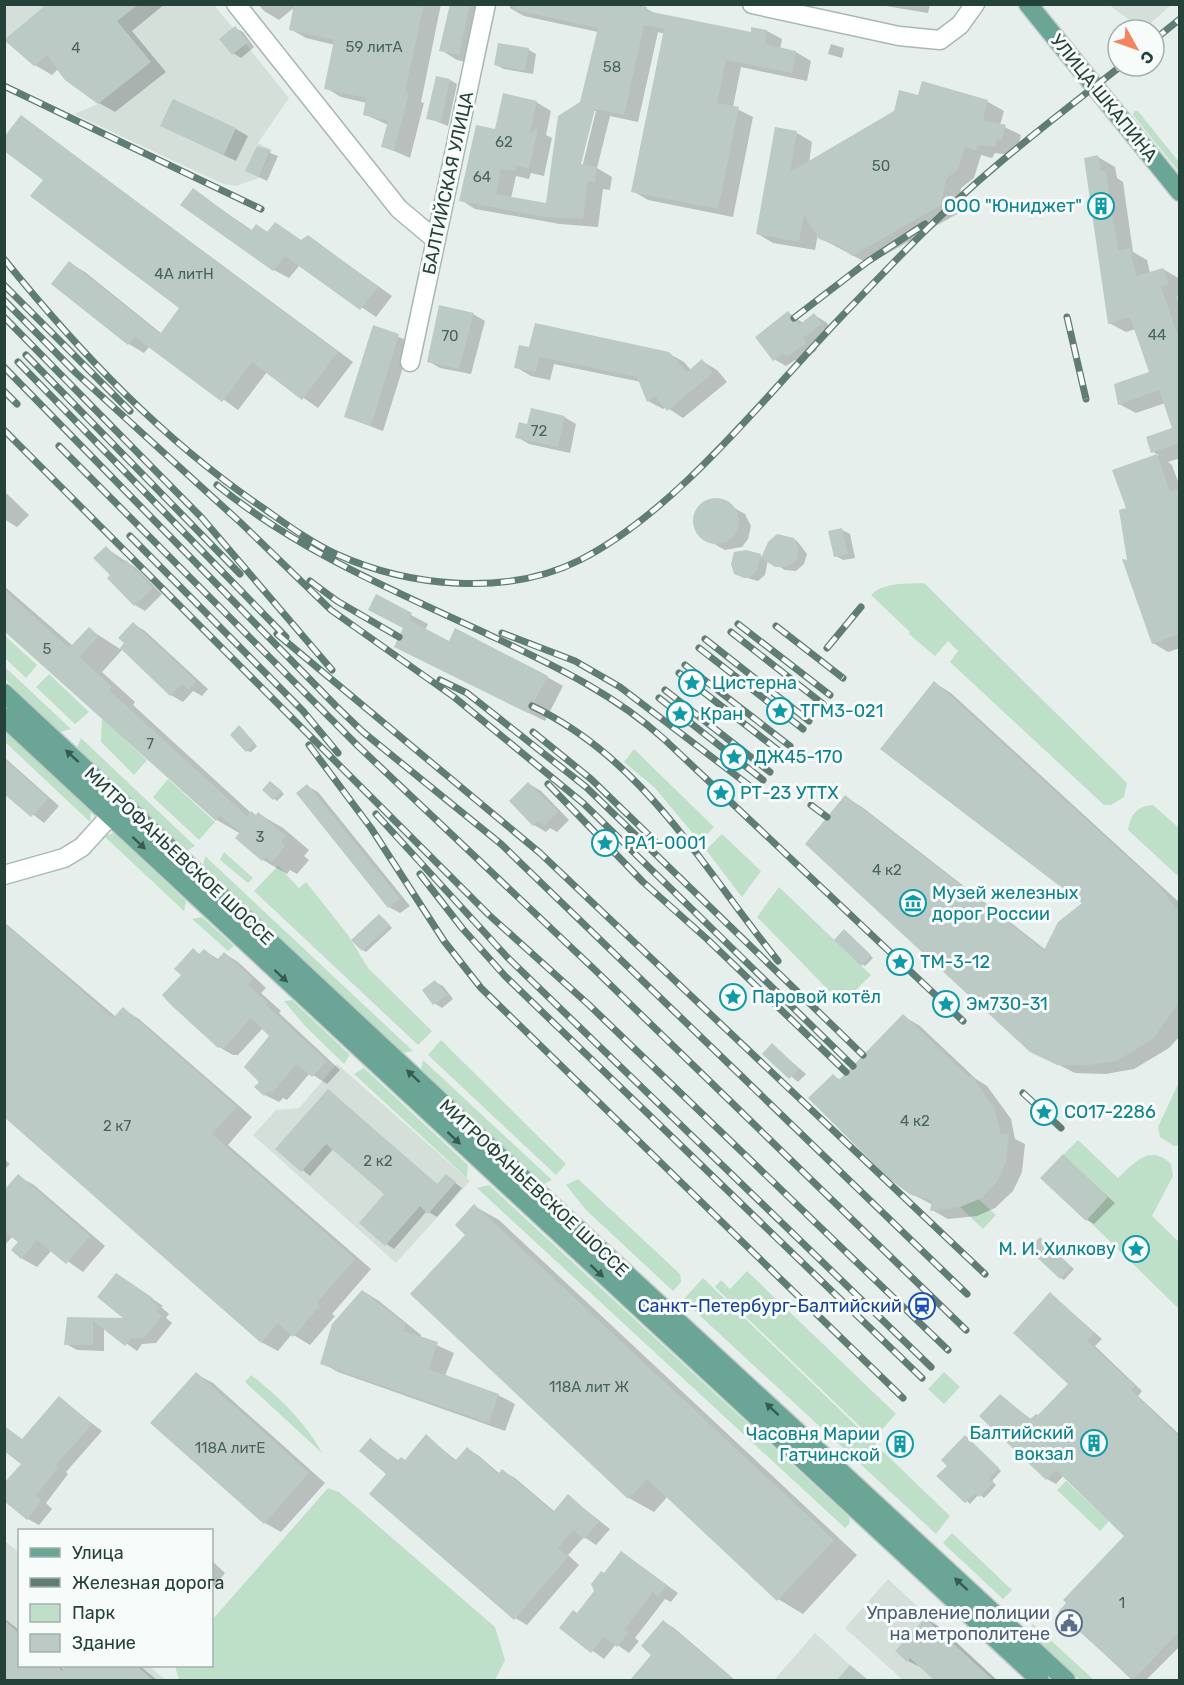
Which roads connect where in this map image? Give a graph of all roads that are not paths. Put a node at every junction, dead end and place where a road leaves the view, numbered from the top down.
1 (236, 4) edge
2 (486, 4) edge
3 (752, 4) edge
4 (975, 4) edge
5 (1028, 4) edge
6 (1179, 192) edge
7 (436, 240) junction
8 (410, 362) dead end
9 (4, 693) edge
10 (4, 717) edge
11 (110, 816) junction
12 (4, 875) edge
13 (1040, 1680) edge
14 (1066, 1680) edge

1 - 7 street
2 - 7 street, БАЛТИЙСКАЯ УЛИЦА
3 - 4 street
5 - 6 main road, УЛИЦА ШКАПИНА
7 - 8 street, БАЛТИЙСКАЯ УЛИЦА
14 -> 9 main road, МИТРОФАНЬЕВСКОЕ ШОССЕ
10 - 11 main road, МИТРОФАНЬЕВСКОЕ ШОССЕ
11 - 12 street
11 -> 13 main road, МИТРОФАНЬЕВСКОЕ ШОССЕ

